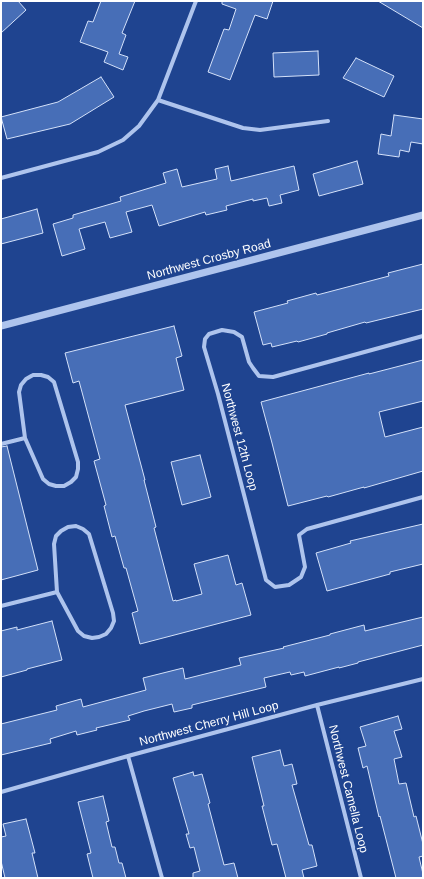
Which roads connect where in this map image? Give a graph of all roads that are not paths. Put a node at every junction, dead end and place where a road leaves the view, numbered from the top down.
1 (196, 1) edge
2 (158, 100) junction
3 (328, 121) dead end
4 (1, 178) edge
5 (423, 215) edge
6 (1, 326) edge
7 (423, 336) edge
8 (25, 438) junction
9 (1, 444) edge
10 (423, 497) edge
11 (57, 592) junction
12 (1, 606) edge
13 (423, 679) edge
14 (316, 705) junction
15 (128, 756) junction
16 (1, 792) edge
17 (162, 878) edge
18 (361, 878) edge

1 - 2 street
2 - 3 street
2 - 4 street
5 - 6 street, Northwest Crosby Road
7 - 10 street, Northwest 12th Loop
8 - 8 street
8 - 9 street
11 - 11 street
11 - 12 street
13 - 14 street, Northwest Cherry Hill Loop
14 - 15 street, Northwest Cherry Hill Loop
14 - 18 street, Northwest Camella Loop
15 - 16 street, Northwest Cherry Hill Loop
15 - 17 street

